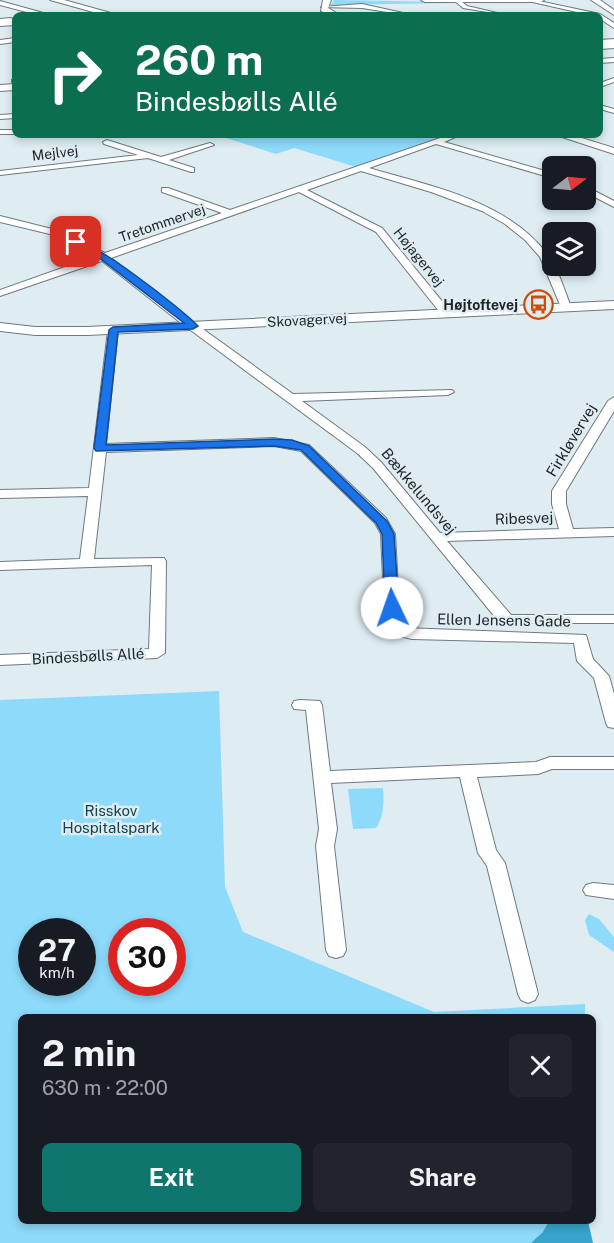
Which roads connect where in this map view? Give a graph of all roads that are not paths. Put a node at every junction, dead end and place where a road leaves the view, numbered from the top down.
1 (425, 0) edge
2 (538, 0) edge
3 (595, 0) edge
4 (50, 1) edge
5 (453, 1) edge
6 (531, 1) edge
7 (0, 3) edge
8 (326, 3) edge
9 (34, 12) edge
10 (87, 12) edge
11 (100, 12) edge
12 (389, 12) edge
13 (489, 12) edge
14 (581, 12) edge
15 (614, 13) edge
16 (605, 73) dead end
17 (614, 75) edge
18 (108, 138) edge
19 (447, 138) edge
20 (571, 138) edge
21 (436, 142) junction
22 (210, 145) dead end
23 (614, 151) edge
24 (149, 156) junction
25 (161, 160) junction
26 (360, 168) junction
27 (191, 170) dead end
28 (0, 173) edge
29 (542, 173) edge
30 (165, 190) dead end
31 (302, 190) junction
32 (596, 195) edge
33 (614, 204) edge
34 (230, 213) junction
35 (0, 219) edge
36 (104, 257) junction
37 (0, 293) edge
38 (566, 307) junction
39 (613, 307) edge
40 (446, 313) junction
41 (193, 326) junction
42 (0, 327) edge
43 (113, 330) junction
44 (448, 392) dead end
45 (292, 398) junction
46 (614, 401) edge
47 (100, 448) junction
48 (96, 492) junction
49 (0, 494) edge
50 (567, 532) junction
51 (614, 532) edge
52 (436, 537) junction
53 (87, 563) junction
54 (0, 566) edge
55 (614, 618) edge
56 (0, 660) edge
57 (300, 705) dead end
58 (614, 723) edge
59 (614, 763) edge
60 (467, 771) junction
61 (322, 777) junction
62 (593, 890) dead end
63 (614, 892) edge
64 (336, 950) dead end
65 (528, 994) dead end

1 - 5 street
2 - 6 street
3 - 15 street
4 - 10 main road
4 - 11 main road
5 - 6 street
5 - 13 street
6 - 14 street
7 - 9 street
8 - 12 street
16 - 17 street
18 - 24 street
19 - 21 street, Tretommervej
20 - 23 street
21 - 26 street, Tretommervej
21 - 29 street
22 - 25 street
24 - 25 street
24 - 28 street, Mejlvej
25 - 27 street
26 - 31 street, Tretommervej
26 - 38 street
30 - 34 street, Tretommervej
31 - 34 street, Tretommervej
31 - 40 street, Højagervej
32 - 33 street
34 - 36 street, Tretommervej
35 - 36 street, Bækkelundsvej
36 - 37 street, Tretommervej
36 - 41 street, Bækkelundsvej
38 - 39 street, Skovagervej
38 - 40 street, Skovagervej
40 - 41 street, Skovagervej
41 - 43 street, Skovagervej
41 - 45 street, Bækkelundsvej
42 - 43 street, Skovagervej
43 - 47 street
44 - 45 street
45 - 52 street, Bækkelundsvej
46 - 50 street, Firkløvervej
47 - 48 street
47 - 58 street, Ellen Jensens Gade
48 - 49 street
48 - 53 street
50 - 51 street, Ribesvej
50 - 52 street, Ribesvej
52 - 55 street, Bækkelundsvej
53 - 54 street, Bindesbølls Allé
53 - 56 street, Bindesbølls Allé
57 - 61 street
59 - 60 street
60 - 61 street
60 - 65 street
61 - 64 street
62 - 63 street

